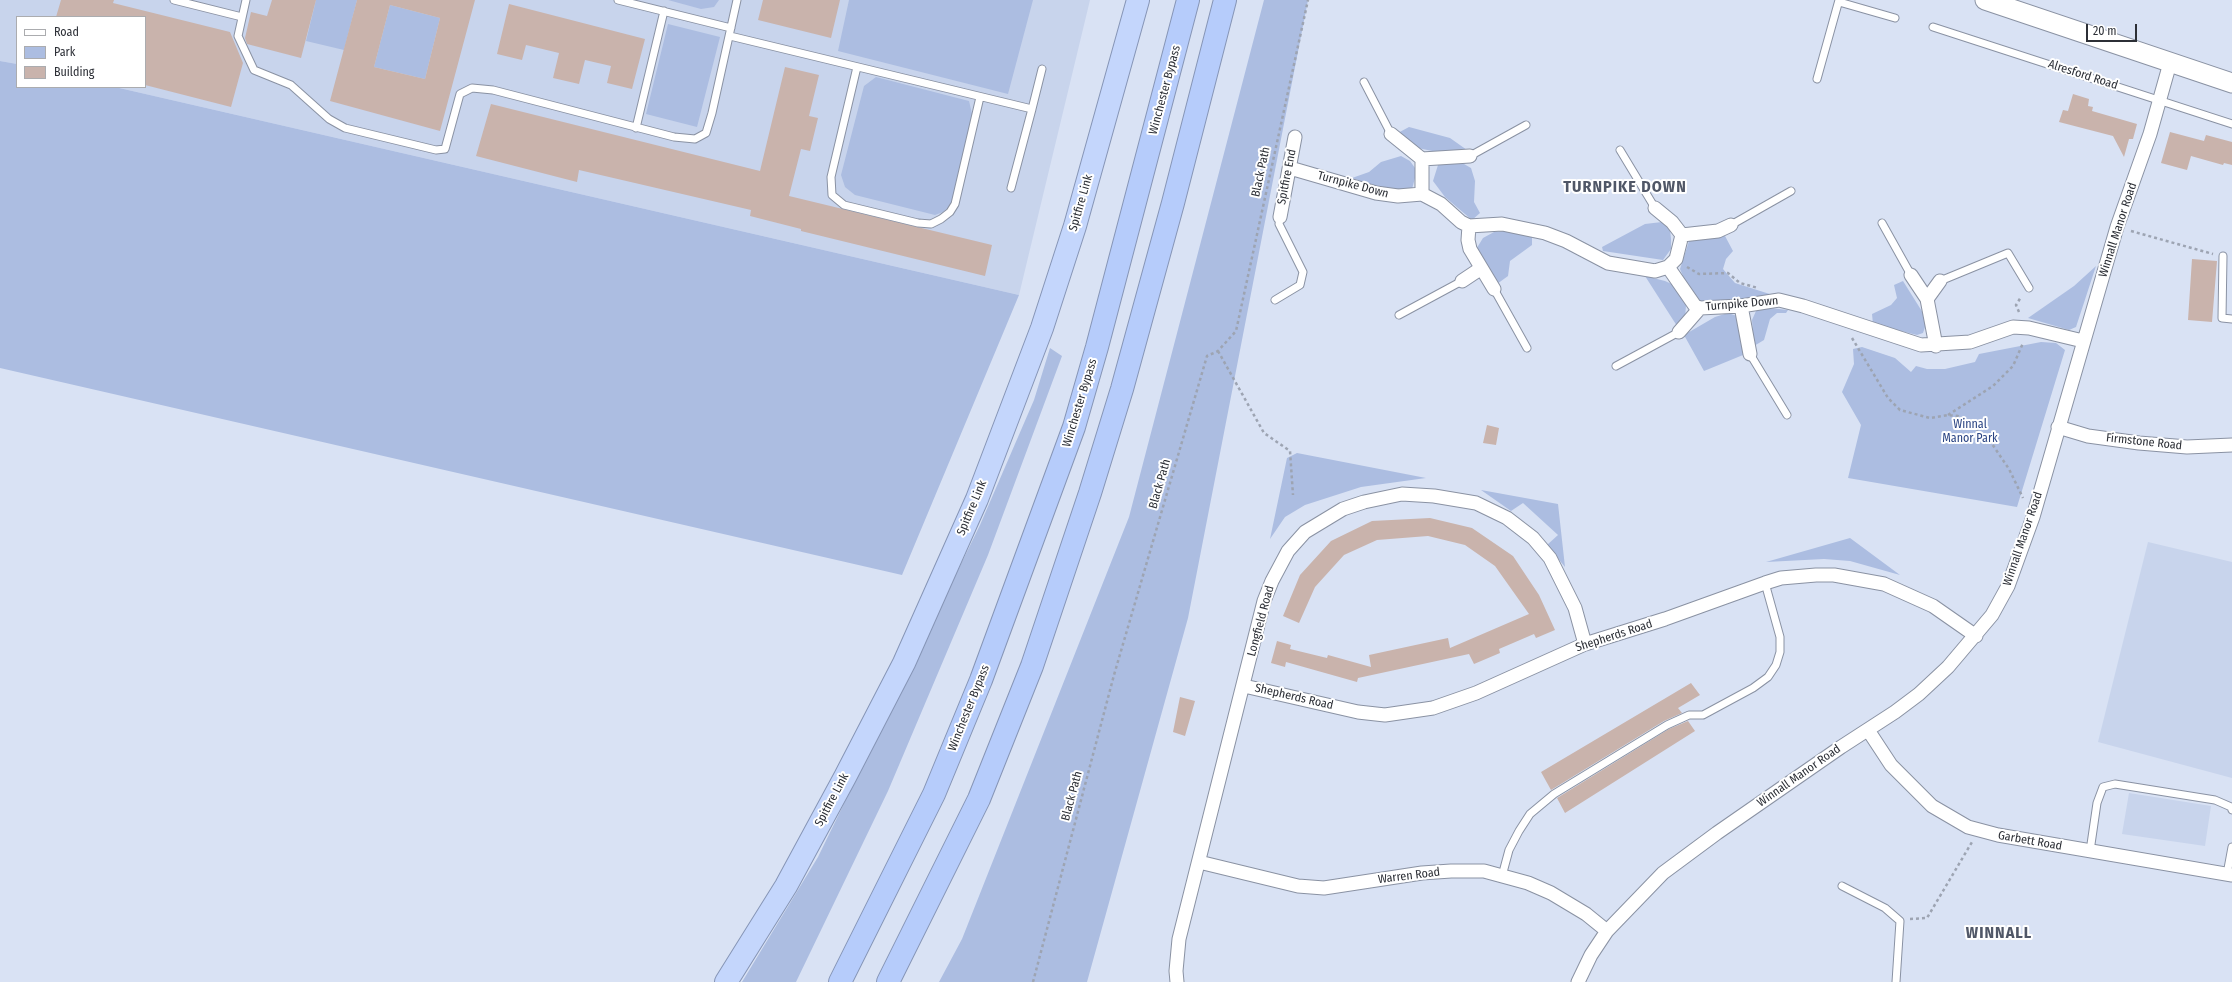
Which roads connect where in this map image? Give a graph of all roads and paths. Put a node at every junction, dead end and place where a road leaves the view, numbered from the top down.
1 (174, 0) edge
2 (246, 0) edge
3 (618, 0) edge
4 (738, 0) edge
5 (1138, 0) edge
6 (1188, 0) edge
7 (1225, 0) edge
8 (1308, 0) edge
9 (1985, 0) edge
10 (1839, 1) edge
11 (2009, 4) edge
12 (664, 11) junction
13 (242, 17) junction
14 (1895, 18) dead end
15 (1933, 27) dead end
16 (731, 28) junction
17 (730, 36) junction
18 (2170, 64) junction
19 (857, 67) junction
20 (1042, 69) dead end
21 (1817, 79) dead end
22 (1364, 82) dead end
23 (2232, 83) edge
24 (980, 97) junction
25 (2159, 100) junction
26 (1032, 109) junction
27 (2232, 124) edge
28 (1526, 125) dead end
29 (636, 128) junction
30 (1391, 134) joint
31 (1295, 137) dead end
32 (1620, 150) dead end
33 (1470, 156) joint
34 (1422, 159) junction
35 (1290, 168) junction
36 (1011, 188) dead end
37 (1791, 191) dead end
38 (1422, 194) junction
39 (1655, 208) joint
40 (1280, 217) joint
41 (1882, 223) dead end
42 (1731, 225) joint
43 (1469, 226) junction
44 (2117, 227) junction
45 (1682, 235) junction
46 (2223, 256) joint
47 (1672, 263) junction
48 (1480, 269) junction
49 (1911, 275) joint
50 (1462, 281) joint
51 (1940, 281) joint
52 (1760, 288) dead end
53 (2029, 288) joint
54 (1494, 289) joint
55 (1927, 299) junction
56 (1274, 300) dead end
57 (1741, 306) junction
58 (1700, 308) junction
59 (1399, 315) dead end
60 (1840, 319) junction
61 (2232, 320) edge
62 (2029, 328) junction
63 (1679, 332) joint
64 (2083, 341) junction
65 (1936, 346) junction
66 (1527, 348) dead end
67 (1218, 351) junction
68 (1750, 354) joint
69 (1616, 366) dead end
70 (1787, 415) dead end
71 (1948, 415) junction
72 (2058, 427) junction
73 (2232, 445) edge
74 (1293, 495) dead end
75 (2033, 517) junction
76 (1765, 583) junction
77 (1976, 636) junction
78 (1585, 644) junction
79 (1244, 686) junction
80 (1868, 730) junction
81 (2232, 810) edge
82 (1978, 831) junction
83 (2232, 847) edge
84 (2090, 851) junction
85 (1199, 862) junction
86 (2230, 874) edge
87 (1502, 876) junction
88 (1842, 886) dead end
89 (1900, 920) junction
90 (1607, 931) junction
91 (726, 982) edge
92 (840, 982) edge
93 (888, 982) edge
94 (1033, 982) edge
95 (1177, 982) edge
96 (1579, 982) edge
97 (1896, 982) edge

1 - 13 lane
2 - 13 lane
3 - 12 lane
4 - 16 lane
5 - 91 highway, Spitfire Link
6 - 92 highway, Winchester Bypass
7 - 93 highway
8 - 67 path, Black Path
9 - 11 main road
10 - 14 lane
10 - 21 lane
11 - 18 main road
12 - 16 lane
12 - 29 lane
13 - 29 lane
15 - 25 lane, Alresford Road
16 - 17 lane
17 - 19 lane
17 - 29 lane
18 - 23 main road
18 - 25 street, Winnall Manor Road
19 - 24 lane
19 - 24 lane
20 - 26 lane
22 - 30 lane
24 - 26 lane
25 - 27 lane, Alresford Road
25 - 44 street, Winnall Manor Road
26 - 36 lane
28 - 33 lane
30 - 34 street
31 - 35 street, Spitfire End
32 - 39 lane
33 - 34 street
34 - 38 street
35 - 38 street, Turnpike Down
35 - 40 street, Spitfire End
37 - 42 lane
38 - 43 street
39 - 45 street
40 - 56 lane
41 - 49 lane
42 - 45 street
43 - 47 street
43 - 48 street
44 - 46 path
44 - 64 street, Winnall Manor Road
45 - 47 street
46 - 61 lane
47 - 52 path
47 - 58 street, Turnpike Down
48 - 50 street
48 - 54 street
49 - 55 street
50 - 59 lane
51 - 53 lane
51 - 55 street
53 - 62 path
54 - 66 lane
55 - 65 street
57 - 58 street, Turnpike Down
57 - 60 street, Turnpike Down
57 - 68 street
58 - 63 street
60 - 65 street, Turnpike Down
60 - 71 path
62 - 64 street, Turnpike Down
62 - 65 street, Turnpike Down
62 - 71 path
63 - 69 lane
64 - 72 street, Winnall Manor Road
67 - 74 path
67 - 94 path, Black Path
68 - 70 lane
71 - 75 path
72 - 73 street, Firmstone Road
72 - 75 street, Winnall Manor Road
75 - 77 street, Winnall Manor Road
76 - 77 street, Shepherds Road
76 - 78 street, Shepherds Road
76 - 87 lane
77 - 80 street, Winnall Manor Road
78 - 79 street, Shepherds Road
78 - 79 street, Longfield Road
79 - 85 street, Longfield Road
80 - 82 street, Garbett Road
80 - 90 street, Winnall Manor Road
81 - 84 lane
82 - 84 street, Garbett Road
82 - 89 path
83 - 86 lane
84 - 86 street, Garbett Road
85 - 87 street, Warren Road
85 - 95 street, Longfield Road
87 - 90 street, Warren Road
88 - 89 lane
89 - 97 lane
90 - 96 street, Winnall Manor Road

